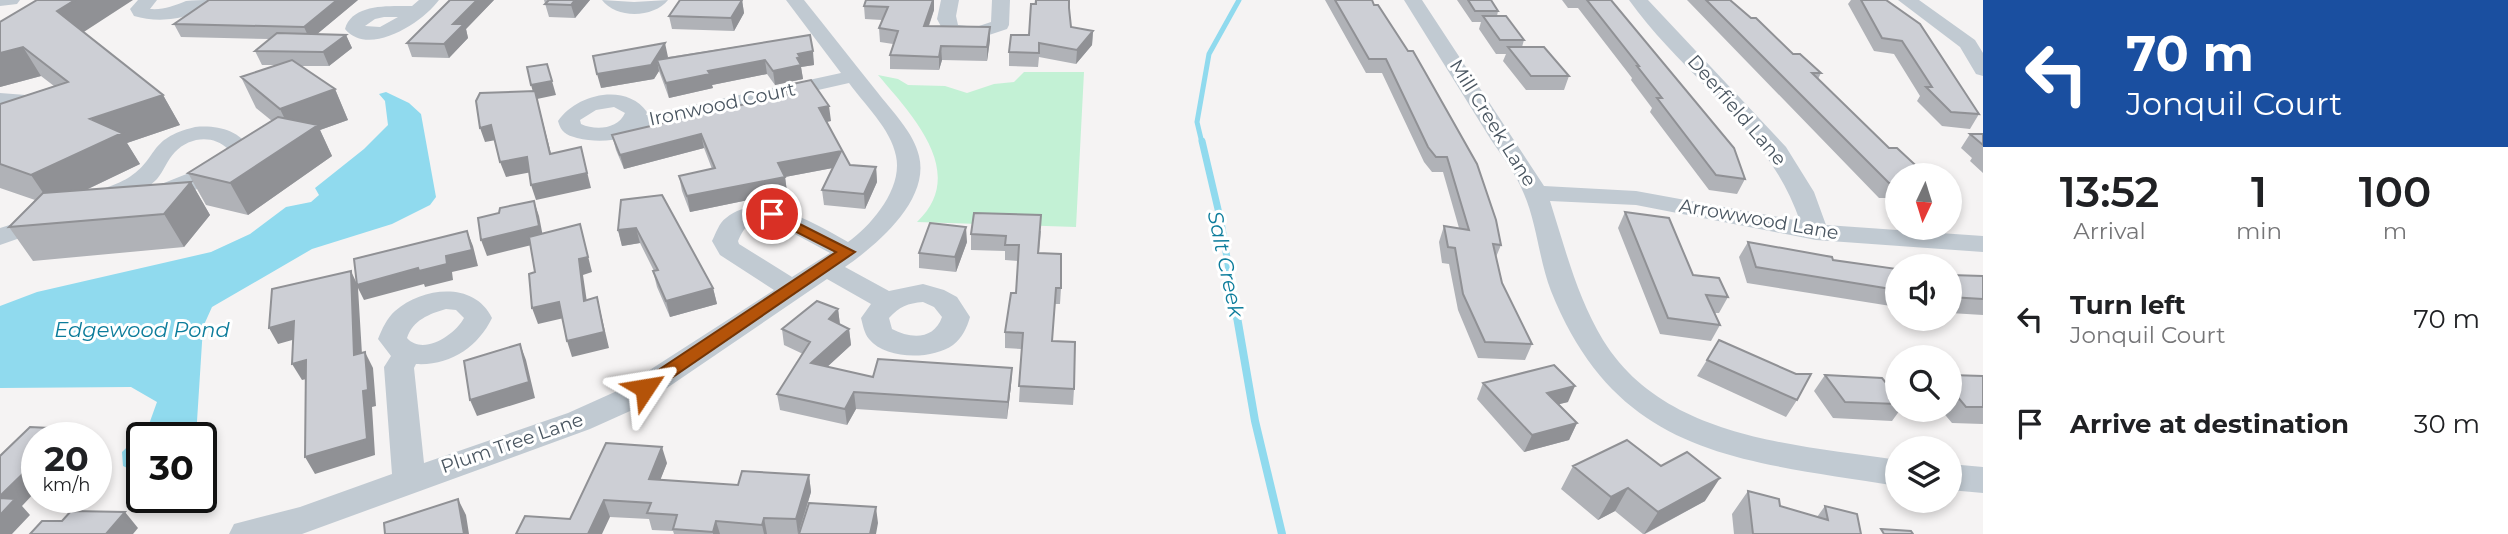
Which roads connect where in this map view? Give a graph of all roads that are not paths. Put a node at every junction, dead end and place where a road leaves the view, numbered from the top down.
1 (11, 0) edge
2 (148, 0) edge
3 (201, 0) edge
4 (611, 0) edge
5 (659, 0) edge
6 (795, 0) edge
7 (950, 0) edge
8 (1001, 0) edge
9 (1413, 0) edge
10 (1638, 0) edge
11 (1907, 0) edge
12 (0, 1) edge
13 (1983, 70) edge
14 (853, 76) junction
15 (0, 99) edge
16 (0, 122) edge
17 (632, 122) dead end
18 (1536, 193) junction
19 (114, 195) junction
20 (1816, 232) junction
21 (0, 237) edge
22 (1983, 244) edge
23 (836, 260) junction
24 (793, 290) junction
25 (888, 302) dead end
26 (409, 352) dead end
27 (1885, 471) edge
28 (1962, 478) edge
29 (408, 480) junction
30 (1983, 480) edge
31 (302, 527) edge
32 (246, 534) edge

1 - 12 street
2 - 3 street
4 - 5 street
6 - 14 street, Plum Tree Lane
7 - 8 street
9 - 18 street, Mill Creek Lane
10 - 20 street, Deerfield Lane
11 - 13 street
14 - 17 street, Ironwood Court
14 - 23 street, Plum Tree Lane
15 - 16 street
18 - 20 street, Arrowwood Lane
18 - 27 street, Mill Creek Lane
19 - 19 street
19 - 21 street
20 - 22 street, Arrowwood Lane
23 - 24 street, Plum Tree Lane
23 - 24 street
23 - 25 street
24 - 29 street, Plum Tree Lane
26 - 29 street
28 - 30 street
29 - 31 street, Plum Tree Lane
31 - 32 street, Plum Tree Lane

